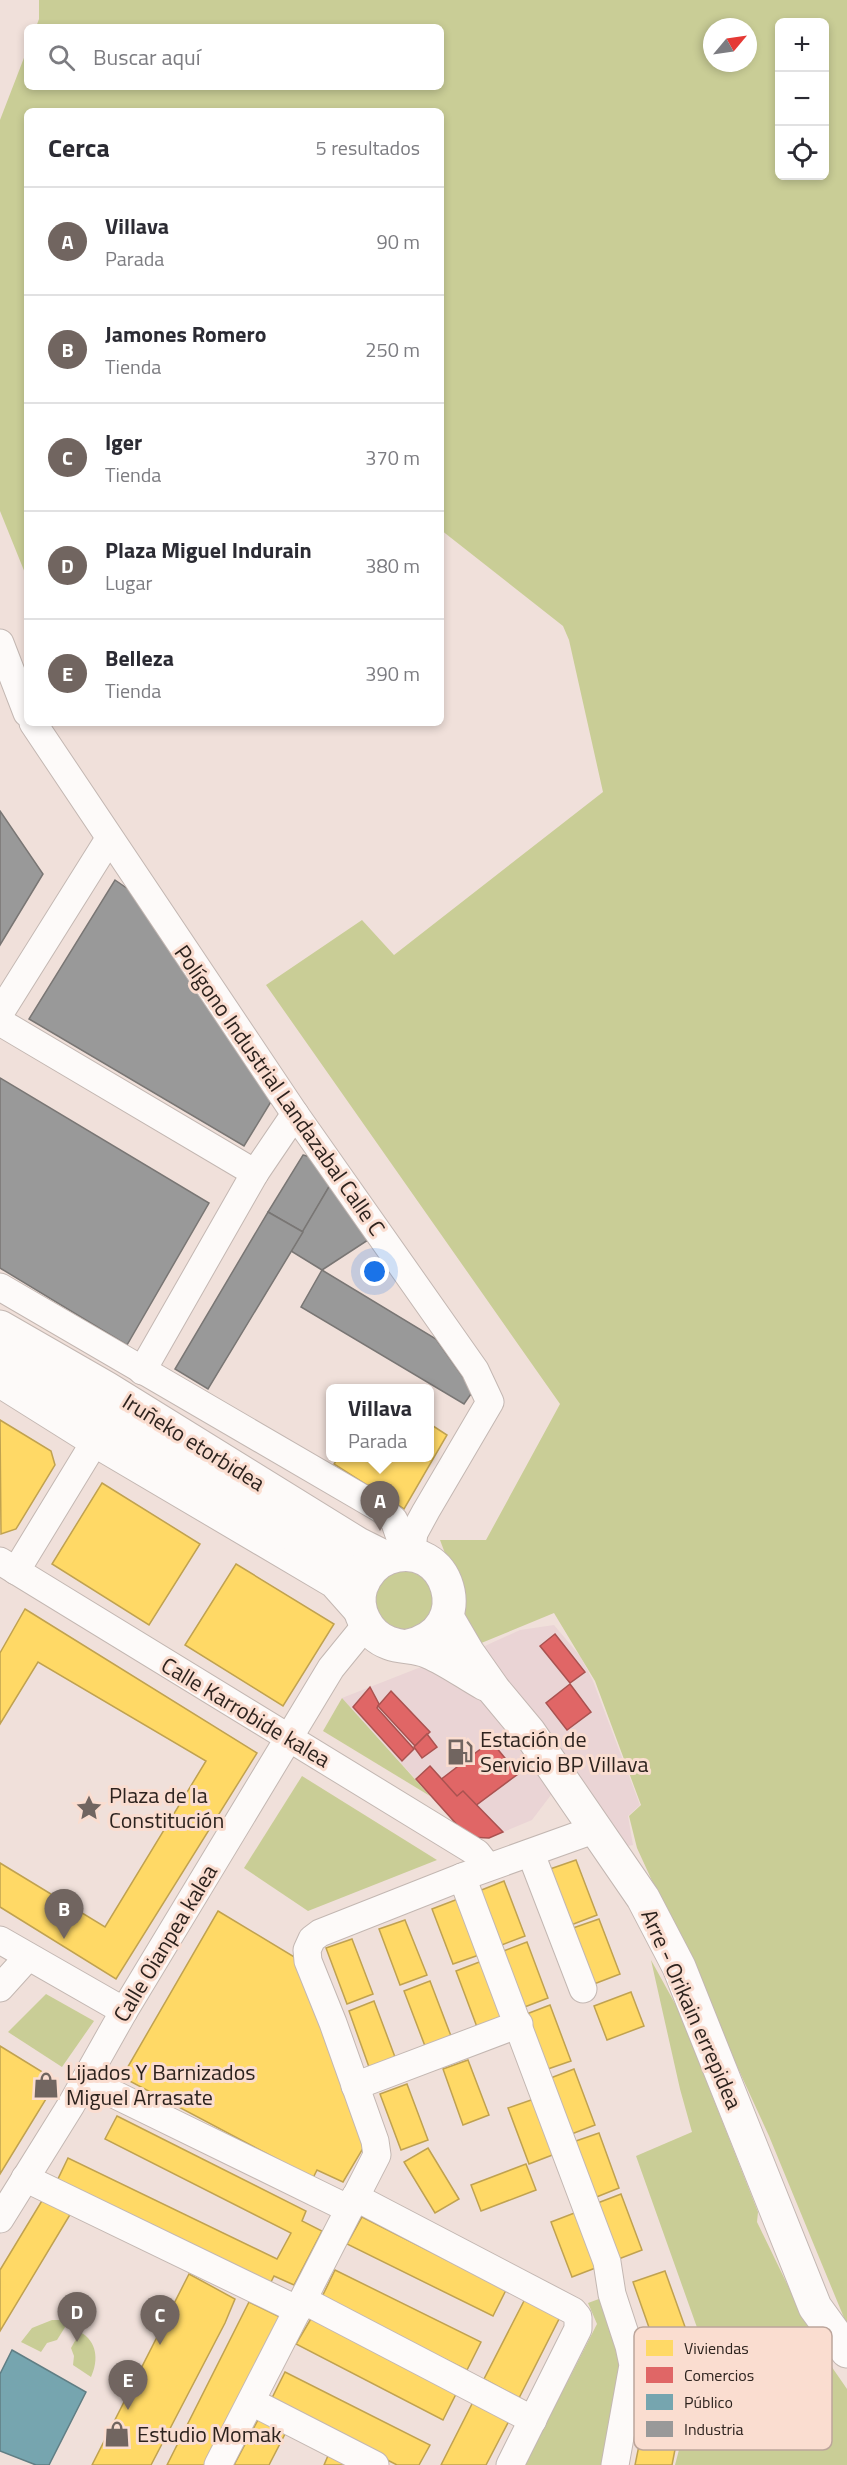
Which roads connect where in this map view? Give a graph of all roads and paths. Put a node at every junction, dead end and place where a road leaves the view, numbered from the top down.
1 (0, 643) edge
2 (24, 705) edge
3 (35, 726) edge
4 (109, 839) junction
5 (0, 1012) edge
6 (0, 1022) edge
7 (295, 1114) junction
8 (255, 1173) junction
9 (0, 1287) edge
10 (0, 1327) edge
11 (0, 1357) edge
12 (142, 1371) junction
13 (0, 1384) edge
14 (94, 1443) junction
15 (401, 1556) junction
16 (8, 1566) edge
17 (362, 1611) junction
18 (447, 1617) junction
19 (404, 1646) junction
20 (331, 1668) junction
21 (494, 1690) junction
22 (289, 1738) junction
23 (596, 1829) junction
24 (531, 1854) junction
25 (488, 1867) junction
26 (462, 1876) junction
27 (0, 1940) edge
28 (28, 1957) junction
29 (0, 1988) edge
30 (583, 1989) dead end
31 (123, 2011) junction
32 (519, 2024) junction
33 (85, 2080) junction
34 (355, 2086) junction
35 (25, 2178) junction
36 (352, 2203) junction
37 (0, 2219) edge
38 (301, 2305) junction
39 (830, 2327) edge
40 (832, 2330) edge
41 (847, 2351) edge
42 (252, 2402) junction
43 (533, 2420) junction
44 (218, 2465) edge
45 (375, 2465) edge
46 (510, 2465) edge
47 (615, 2465) edge

1 - 2 street
3 - 4 street, Polígono Industrial Landazabal Calle C
4 - 5 street
4 - 7 street, Polígono Industrial Landazabal Calle C
6 - 8 street
7 - 8 street
7 - 15 street, Polígono Industrial Landazabal Calle C
8 - 12 street
9 - 12 street
10 - 15 main road, Iruñeko etorbidea
11 - 17 main road, Iruñeko etorbidea
12 - 15 street
13 - 14 street
14 - 16 street
14 - 17 street
15 - 17 main road
15 - 18 main road
16 - 22 street, Calle Karrobide kalea
17 - 19 main road
17 - 20 street, Calle Oianpea kalea
18 - 19 main road
18 - 21 main road, Arre - Orikain errepidea
19 - 20 street
19 - 21 main road
20 - 22 street, Calle Oianpea kalea
21 - 23 main road, Arre - Orikain errepidea
22 - 25 street, Calle Karrobide kalea
22 - 31 street, Calle Oianpea kalea
23 - 24 street
23 - 39 main road, Arre - Orikain errepidea
24 - 25 street
24 - 30 street
25 - 26 street
26 - 32 street
26 - 34 street
27 - 28 street
28 - 29 street
28 - 31 street
31 - 33 street, Calle Oianpea kalea
32 - 34 street
32 - 47 street
33 - 35 street, Calle Oianpea kalea
33 - 36 street
34 - 36 street
35 - 37 street, Calle Oianpea kalea
35 - 38 street
36 - 38 street
36 - 43 street
38 - 42 street
38 - 43 street
40 - 41 main road, Arre - Orikain errepidea
42 - 44 street
42 - 45 street
43 - 46 street

